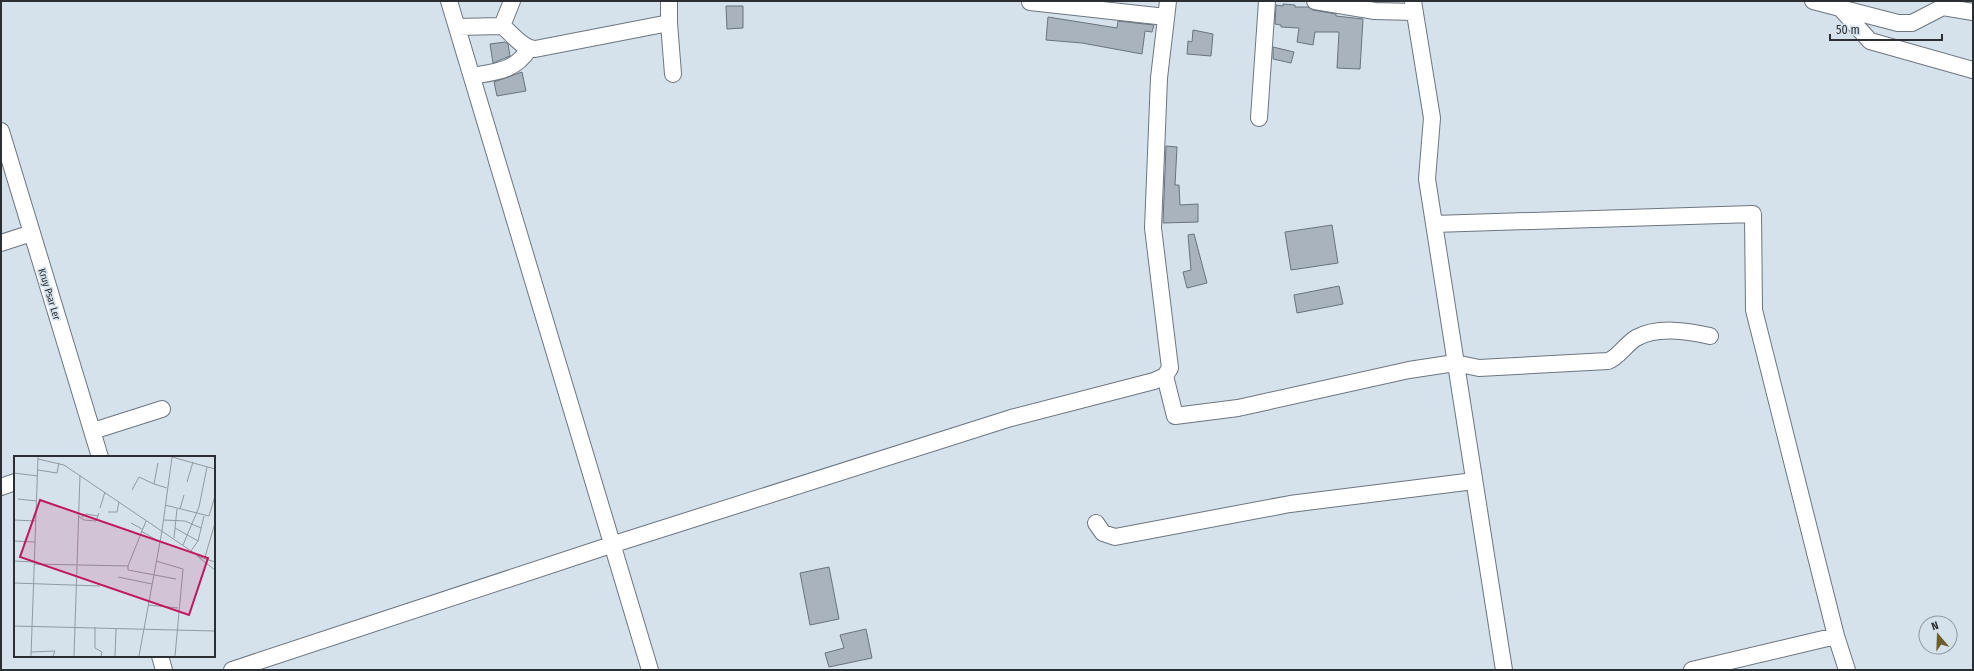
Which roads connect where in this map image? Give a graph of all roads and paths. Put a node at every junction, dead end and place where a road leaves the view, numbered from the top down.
1 (449, 1) edge
2 (512, 1) edge
3 (668, 1) edge
4 (1168, 1) edge
5 (1267, 1) edge
6 (1315, 1) edge
7 (1813, 1) edge
8 (1030, 2) edge
9 (1943, 4) edge
10 (1413, 6) edge
11 (1841, 9) junction
12 (1973, 12) edge
13 (1166, 17) junction
14 (669, 22) junction
15 (502, 26) junction
16 (457, 27) junction
17 (529, 49) junction
18 (1973, 70) edge
19 (673, 74) dead end
20 (472, 76) junction
21 (1259, 118) dead end
22 (1, 131) edge
23 (1434, 224) junction
24 (32, 233) junction
25 (1, 243) edge
26 (1710, 336) dead end
27 (1455, 363) junction
28 (1165, 376) junction
29 (162, 410) dead end
30 (93, 431) junction
31 (98, 456) edge
32 (1474, 481) junction
33 (14, 482) edge
34 (1, 487) edge
35 (1096, 523) dead end
36 (611, 545) junction
37 (1836, 636) junction
38 (232, 670) edge
39 (650, 670) edge
40 (1504, 670) edge
41 (1692, 670) edge
42 (1847, 670) edge

1 - 16 street
2 - 15 street
3 - 14 street
4 - 13 street
5 - 21 street
6 - 10 street
7 - 11 street
8 - 13 street
9 - 11 street
9 - 12 street
10 - 23 street
11 - 18 street
13 - 28 street
14 - 17 street
14 - 19 street
15 - 16 street
15 - 17 street
16 - 20 street
17 - 20 street
20 - 36 street
22 - 24 street, Kruy Psar Ler
23 - 27 street
23 - 37 street
24 - 25 street
24 - 30 street, Kruy Psar Ler
26 - 27 street
27 - 28 street
27 - 32 street
28 - 36 street
29 - 30 street
30 - 31 street, Kruy Psar Ler
32 - 35 street
32 - 40 street
33 - 34 street
36 - 38 street
36 - 39 street
37 - 41 street
37 - 42 street

